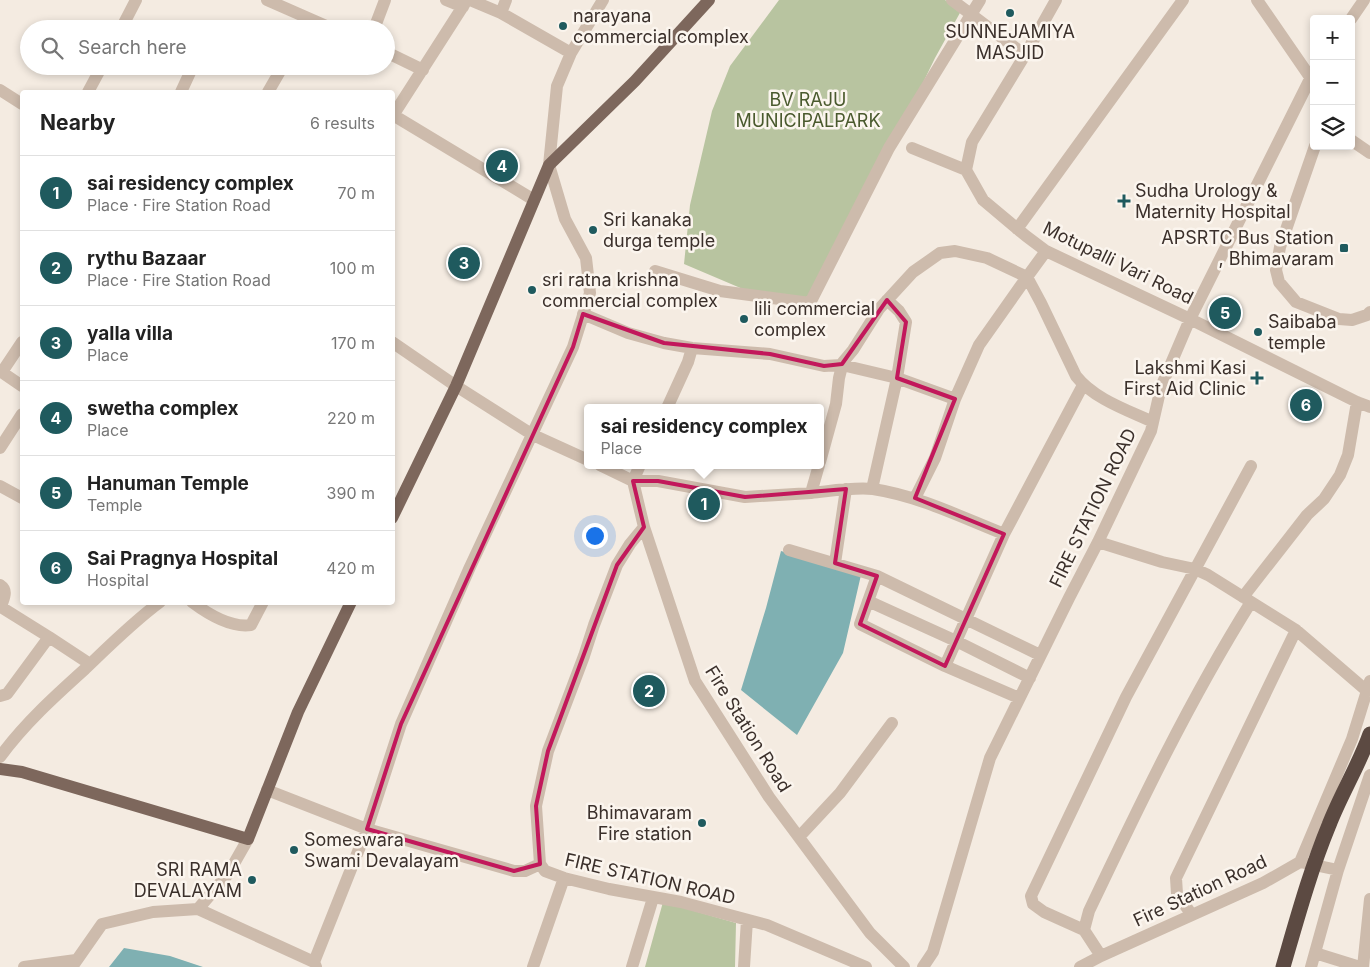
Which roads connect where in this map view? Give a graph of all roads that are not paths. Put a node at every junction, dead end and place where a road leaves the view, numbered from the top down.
1 (136, 0) edge
2 (385, 0) edge
3 (446, 0) edge
4 (506, 0) edge
5 (603, 0) edge
6 (709, 0) edge
7 (952, 0) edge
8 (980, 0) edge
9 (1056, 0) edge
10 (1183, 0) edge
11 (1257, 0) edge
12 (1364, 0) edge
13 (273, 1) edge
14 (466, 2) edge
15 (501, 13) junction
16 (971, 14) junction
17 (1354, 15) edge
18 (126, 20) edge
19 (300, 20) edge
20 (377, 20) edge
21 (572, 53) junction
22 (1025, 55) junction
23 (395, 56) edge
24 (422, 70) junction
25 (97, 75) edge
26 (189, 75) edge
27 (277, 75) edge
28 (1310, 75) edge
29 (1310, 82) edge
30 (0, 90) edge
31 (89, 90) edge
32 (182, 90) edge
33 (269, 90) edge
34 (20, 103) edge
35 (395, 113) edge
36 (395, 117) edge
37 (1355, 143) edge
38 (912, 148) dead end
39 (1314, 150) edge
40 (1370, 153) edge
41 (549, 165) junction
42 (966, 170) junction
43 (534, 200) junction
44 (1017, 229) junction
45 (1046, 250) junction
46 (655, 271) dead end
47 (1026, 277) junction
48 (887, 300) junction
49 (1370, 312) edge
50 (584, 314) junction
51 (1190, 319) junction
52 (395, 344) edge
53 (20, 345) edge
54 (692, 348) junction
55 (842, 365) junction
56 (1, 372) edge
57 (897, 378) junction
58 (20, 385) edge
59 (1083, 385) junction
60 (456, 386) junction
61 (955, 399) junction
62 (1357, 402) junction
63 (669, 404) edge
64 (1370, 407) edge
65 (20, 417) edge
66 (1153, 422) junction
67 (533, 435) junction
68 (0, 448) edge
69 (824, 448) edge
70 (584, 458) edge
71 (1251, 466) dead end
72 (608, 469) edge
73 (638, 469) edge
74 (818, 469) edge
75 (633, 481) junction
76 (0, 486) edge
77 (846, 489) junction
78 (872, 489) junction
79 (811, 493) junction
80 (20, 497) edge
81 (915, 498) junction
82 (395, 512) edge
83 (644, 527) junction
84 (1004, 534) junction
85 (1098, 542) junction
86 (789, 550) dead end
87 (835, 563) junction
88 (1195, 569) junction
89 (877, 576) junction
90 (0, 585) edge
91 (1247, 599) junction
92 (868, 602) junction
93 (156, 605) edge
94 (197, 605) edge
95 (261, 605) edge
96 (350, 605) edge
97 (0, 608) edge
98 (967, 619) junction
99 (1296, 630) junction
100 (49, 637) junction
101 (956, 641) junction
102 (1040, 655) junction
103 (90, 664) junction
104 (945, 666) junction
105 (1030, 678) junction
106 (1368, 686) edge
107 (0, 696) edge
108 (1019, 698) junction
109 (892, 722) dead end
110 (1370, 734) edge
111 (0, 757) edge
112 (0, 769) edge
113 (1370, 775) edge
114 (267, 790) junction
115 (366, 829) junction
116 (799, 837) junction
117 (248, 839) junction
118 (1300, 862) junction
119 (540, 864) junction
120 (1338, 870) junction
121 (564, 878) junction
122 (653, 898) junction
123 (1370, 899) edge
124 (198, 910) junction
125 (1192, 915) junction
126 (748, 920) junction
127 (1084, 930) junction
128 (1315, 953) junction
129 (1100, 956) junction
130 (74, 964) edge
131 (314, 964) edge
132 (24, 967) edge
133 (533, 967) edge
134 (632, 967) edge
135 (744, 967) edge
136 (866, 967) edge
137 (904, 967) edge
138 (924, 967) edge
139 (1080, 967) edge
140 (1283, 967) edge
141 (1311, 967) edge
142 (1361, 967) edge

1 - 18 street
2 - 20 street
3 - 14 street
4 - 15 street
5 - 21 street
6 - 41 main road
7 - 16 street
8 - 16 street
9 - 22 street
10 - 44 street
11 - 28 street
12 - 17 street
13 - 19 street
14 - 15 street
14 - 24 street
15 - 21 street
16 - 22 street
16 - 46 street
21 - 41 street
22 - 42 street
23 - 24 street
24 - 35 street
25 - 31 street
26 - 32 street
27 - 33 street
29 - 51 street, FIRE STATION ROAD
30 - 34 street
36 - 43 street
37 - 40 street
38 - 42 street
39 - 49 street
41 - 43 main road
41 - 50 street
42 - 44 street, Motupalli Vari Road
43 - 60 main road
44 - 45 street, Motupalli Vari Road
45 - 47 street
45 - 51 street, Motupalli Vari Road
47 - 48 street
47 - 59 street
47 - 61 street
48 - 55 street
48 - 57 street
50 - 54 street
50 - 67 street
51 - 62 street, Motupalli Vari Road
51 - 66 street, FIRE STATION ROAD
52 - 60 street
53 - 56 street
54 - 55 street
54 - 63 street
55 - 57 street
55 - 69 street
56 - 58 street
57 - 61 street
57 - 78 street
59 - 66 street
59 - 84 street
60 - 67 street
60 - 82 main road
61 - 81 street
62 - 64 street, Motupalli Vari Road
62 - 91 street
65 - 68 street
66 - 85 street, FIRE STATION ROAD
67 - 70 street
67 - 115 street
71 - 88 street
72 - 75 street
73 - 75 street
74 - 79 street
75 - 79 street
75 - 83 street, Fire Station Road
76 - 80 street
77 - 78 street
77 - 79 street
77 - 87 street
78 - 81 street
81 - 84 street
83 - 116 street, Fire Station Road
83 - 119 street, FIRE STATION ROAD
84 - 98 street
85 - 88 street
85 - 102 street, FIRE STATION ROAD
86 - 87 street
87 - 89 street
88 - 91 street
88 - 127 street
89 - 92 street
89 - 98 street
90 - 97 street
91 - 99 street
91 - 127 street
92 - 101 street
92 - 104 street
93 - 103 street
94 - 95 street
96 - 114 main road
97 - 100 street
98 - 101 street
98 - 102 street
99 - 106 street
99 - 125 street
100 - 103 street
100 - 107 street
101 - 104 street
101 - 105 street
102 - 105 street, FIRE STATION ROAD
103 - 111 street
104 - 108 street
105 - 108 street, FIRE STATION ROAD
106 - 118 street
108 - 138 street, FIRE STATION ROAD
109 - 116 street
110 - 140 highway, bridge
112 - 117 main road
113 - 120 street
114 - 115 street
114 - 117 main road
115 - 119 street
115 - 131 street
116 - 137 street, Fire Station Road
117 - 124 street
118 - 120 street
118 - 125 street, Fire Station Road
119 - 121 street, FIRE STATION ROAD
120 - 128 street
121 - 122 street, FIRE STATION ROAD
121 - 133 street
122 - 126 street, FIRE STATION ROAD
122 - 134 street
123 - 142 street
124 - 130 street
124 - 131 street
125 - 129 street, Fire Station Road
126 - 135 street
126 - 136 street, FIRE STATION ROAD
127 - 129 street
128 - 141 street
128 - 142 street
129 - 139 street, Fire Station Road
130 - 132 street

